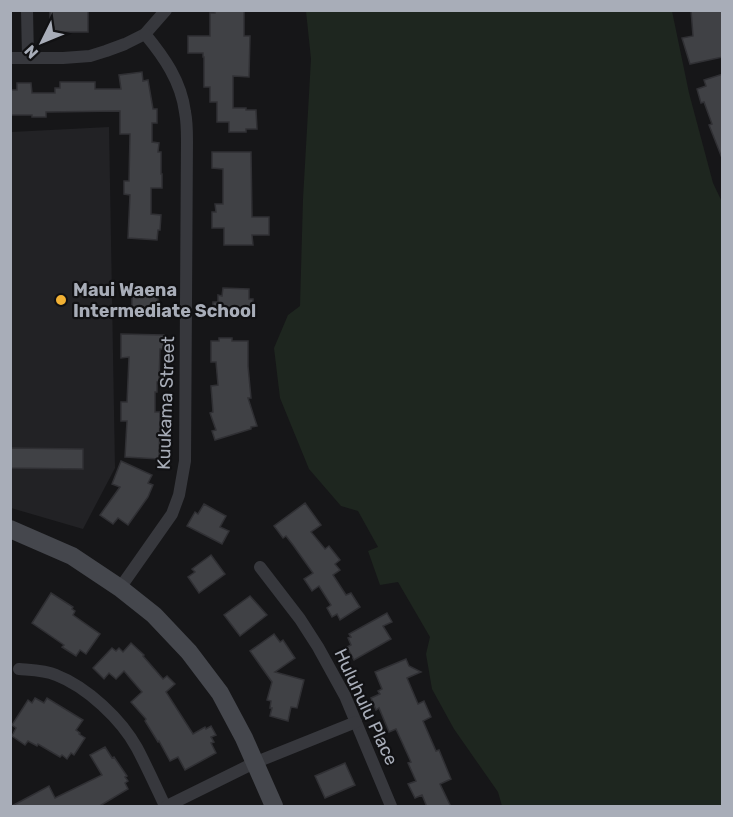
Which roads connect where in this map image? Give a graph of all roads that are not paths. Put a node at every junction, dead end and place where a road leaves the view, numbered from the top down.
1 (27, 10) edge
2 (166, 10) edge
3 (145, 34) junction
4 (10, 58) edge
5 (28, 58) junction
6 (10, 529) edge
7 (260, 567) dead end
8 (120, 588) junction
9 (19, 669) dead end
10 (356, 722) junction
11 (254, 763) junction
12 (166, 807) edge
13 (274, 807) edge
14 (391, 807) edge

1 - 5 street
2 - 3 street
3 - 5 street
3 - 8 street, Kuukama Street
4 - 5 street
6 - 8 street
7 - 10 street, Huluhulu Place
8 - 11 street
9 - 12 street
10 - 11 street
10 - 14 street, Huluhulu Place
11 - 12 street
11 - 13 street

